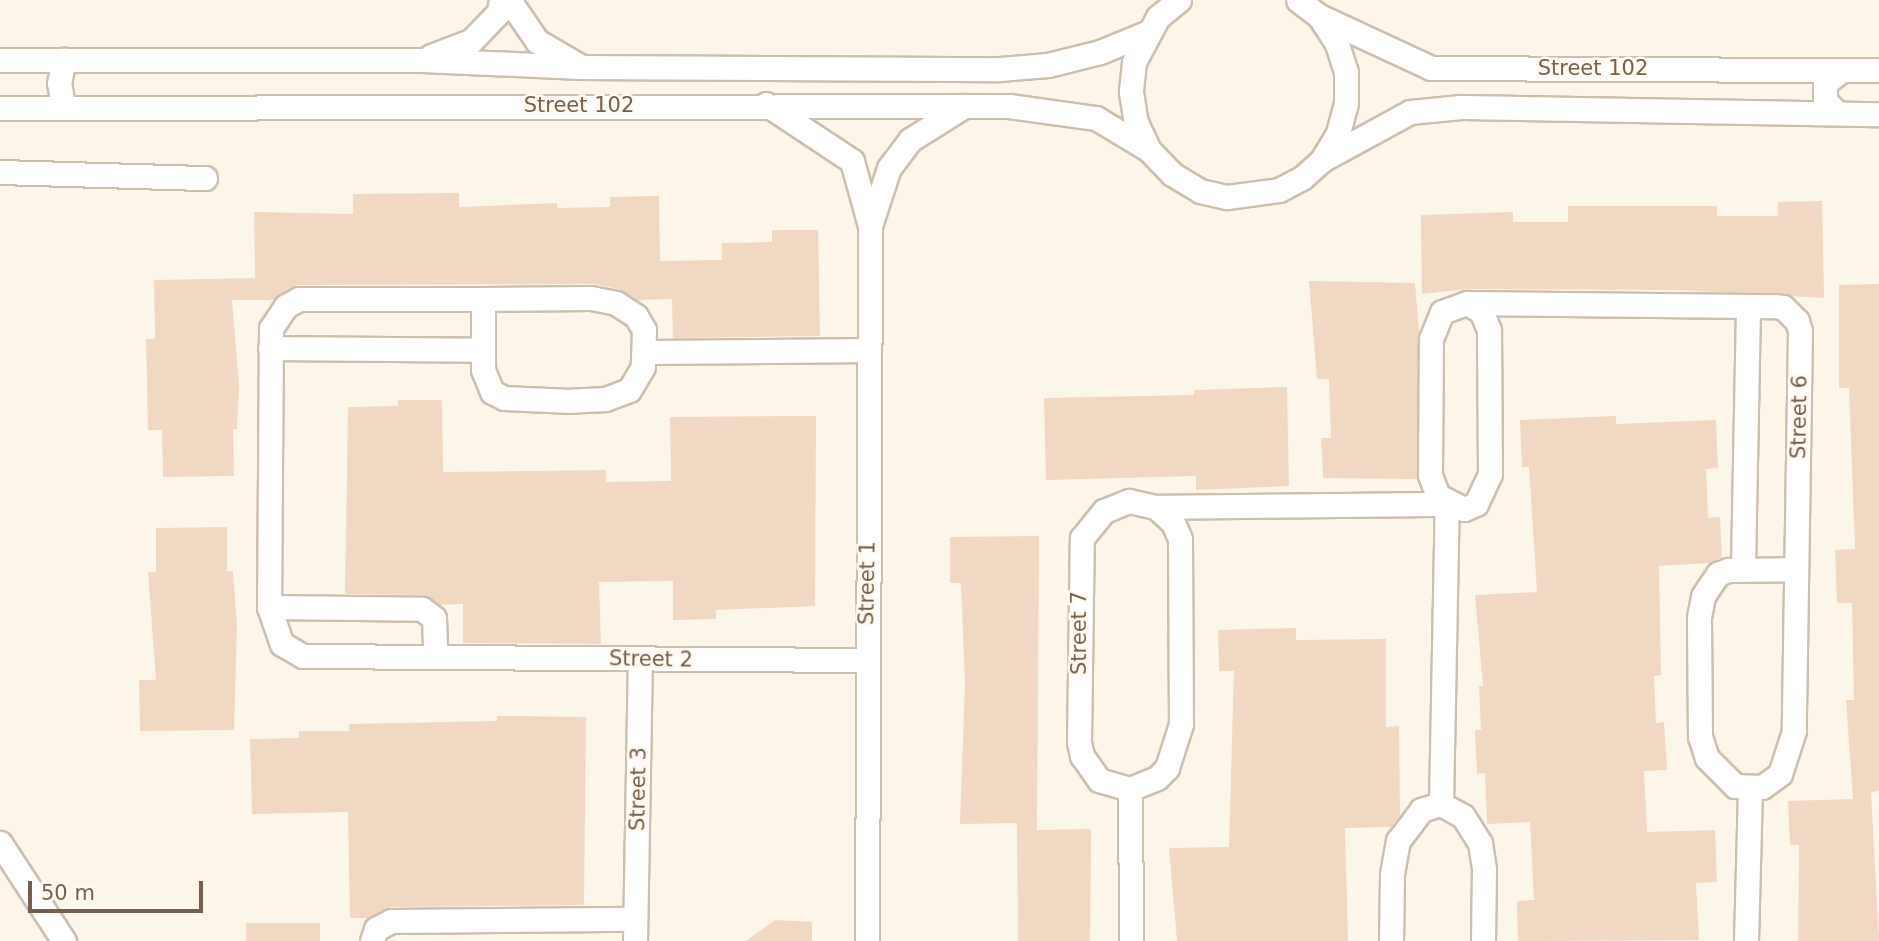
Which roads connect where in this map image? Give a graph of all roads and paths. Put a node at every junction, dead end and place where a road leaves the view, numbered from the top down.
1 (501, 0) edge
2 (509, 0) edge
3 (1176, 1) edge
4 (1309, 6) edge
5 (1146, 33) junction
6 (0, 60) edge
7 (64, 60) junction
8 (422, 60) junction
9 (580, 67) junction
10 (1842, 70) junction
11 (1879, 70) edge
12 (766, 104) junction
13 (964, 106) junction
14 (63, 107) junction
15 (0, 108) edge
16 (1837, 113) junction
17 (1879, 114) edge
18 (1149, 150) junction
19 (1322, 160) junction
20 (0, 172) edge
21 (205, 178) dead end
22 (870, 226) junction
23 (483, 299) junction
24 (1467, 303) junction
25 (1748, 306) junction
26 (270, 348) junction
27 (482, 350) junction
28 (869, 350) junction
29 (646, 352) junction
30 (1447, 504) junction
31 (1156, 508) junction
32 (1743, 567) junction
33 (1797, 569) junction
34 (269, 607) junction
35 (435, 656) junction
36 (640, 659) junction
37 (866, 660) junction
38 (1130, 789) junction
39 (1750, 789) junction
40 (1441, 804) junction
41 (0, 843) edge
42 (551, 930) edge
43 (635, 930) edge
44 (64, 941) edge
45 (372, 941) edge
46 (867, 941) edge
47 (1131, 941) edge
48 (1391, 941) edge
49 (1483, 941) edge
50 (1746, 941) edge

1 - 8 street
2 - 9 street
3 - 5 street
4 - 10 street, Street 102
4 - 19 street
5 - 9 street, Street 102
5 - 18 street
6 - 7 street, Street 102
7 - 8 street, Street 102
7 - 14 street
8 - 9 street, Street 102
10 - 11 street, Street 102
10 - 16 street
12 - 13 street, Street 102
12 - 14 street, Street 102
12 - 22 street, Street 1
13 - 18 street, Street 102
13 - 22 street, Street 1
14 - 15 street, Street 102
16 - 17 street, Street 102
16 - 19 street, Street 102
18 - 19 street, Street 102
20 - 21 street
22 - 28 street, Street 1
23 - 26 street, Street 2
23 - 27 street
23 - 29 street, Street 2
24 - 25 street, Street 6
24 - 30 street
24 - 30 street
25 - 32 street
25 - 33 street, Street 6
26 - 27 street
26 - 34 street, Street 2
27 - 29 street
28 - 29 street
28 - 37 street, Street 1
30 - 31 street, Street 7
30 - 40 street
31 - 38 street
31 - 38 street, Street 7
32 - 33 street
32 - 39 street
33 - 39 street, Street 6
34 - 35 street, Street 2
34 - 35 street
35 - 36 street, Street 2
36 - 37 street, Street 2
36 - 43 street, Street 3
37 - 46 street, Street 1
38 - 47 street
39 - 50 street
40 - 48 street
40 - 49 street
41 - 44 street
42 - 43 street, Street 3
42 - 45 street, Street 3

